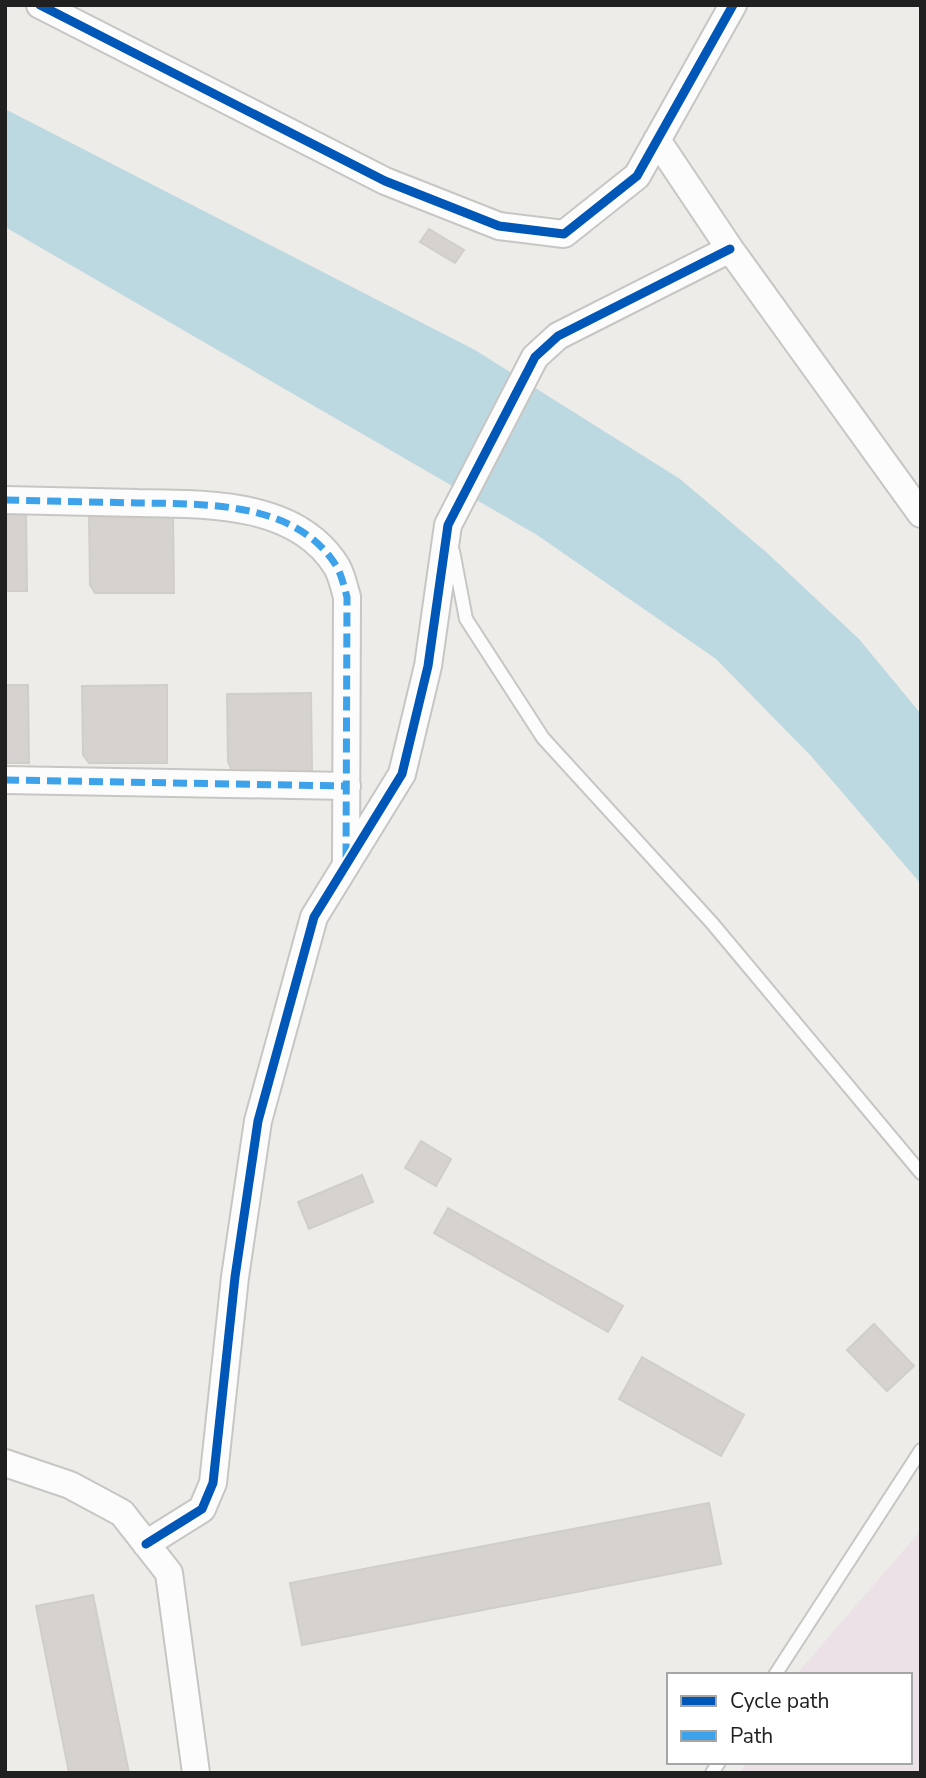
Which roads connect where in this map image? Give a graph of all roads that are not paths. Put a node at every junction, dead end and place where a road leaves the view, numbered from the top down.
1 (40, 5) edge
2 (733, 5) edge
3 (657, 140) junction
4 (730, 249) junction
5 (5, 500) edge
6 (921, 514) edge
7 (448, 526) junction
8 (5, 780) edge
9 (346, 786) junction
10 (346, 864) junction
11 (921, 1173) edge
12 (921, 1450) edge
13 (5, 1463) edge
14 (146, 1544) junction
15 (776, 1673) edge
16 (196, 1773) edge

1 - 3 street
2 - 3 street
3 - 4 street
4 - 6 street
4 - 7 street
5 - 9 street
7 - 10 street
7 - 11 lane
8 - 9 street
9 - 10 street
10 - 14 street
12 - 15 lane
13 - 14 street
14 - 16 street

